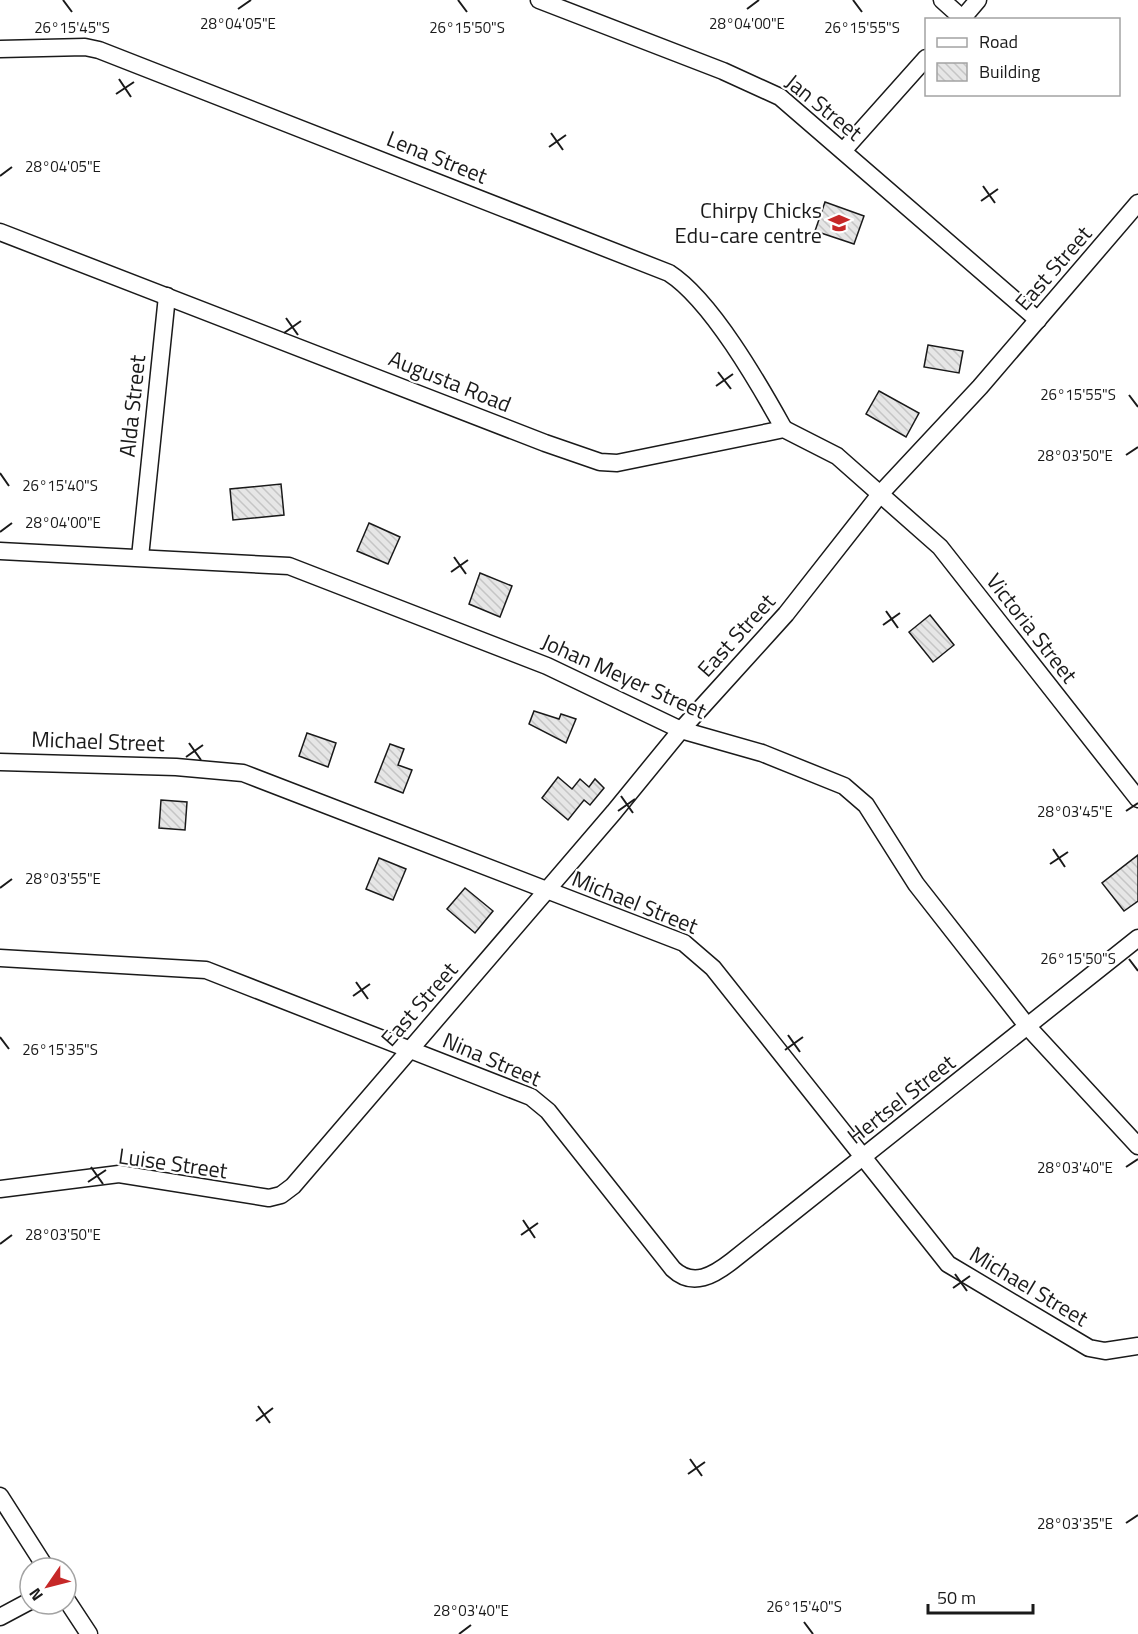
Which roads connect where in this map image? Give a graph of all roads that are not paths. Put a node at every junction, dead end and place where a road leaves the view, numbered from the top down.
1 (539, 0) edge
2 (942, 0) edge
3 (978, 0) edge
4 (961, 18) edge
5 (963, 18) edge
6 (0, 49) edge
7 (925, 60) edge
8 (843, 150) junction
9 (1138, 203) edge
10 (0, 232) edge
11 (167, 296) junction
12 (1038, 320) junction
13 (784, 429) junction
14 (881, 493) junction
15 (0, 551) edge
16 (140, 557) junction
17 (681, 730) junction
18 (0, 762) edge
19 (1138, 799) edge
20 (547, 890) junction
21 (1138, 938) edge
22 (0, 958) edge
23 (1028, 1027) junction
24 (410, 1049) junction
25 (1138, 1146) edge
26 (863, 1157) junction
27 (299, 1180) joint
28 (0, 1189) edge
29 (685, 1278) joint
30 (1138, 1346) edge
31 (0, 1496) edge
32 (38, 1556) edge
33 (18, 1607) edge
34 (77, 1616) edge
35 (0, 1617) edge
36 (89, 1634) edge

1 - 8 street, Jan Street
2 - 4 street
3 - 5 street
6 - 13 street, Lena Street
7 - 8 street
8 - 12 street, Jan Street
9 - 12 street, East Street
10 - 11 street, Augusta Road
11 - 13 street, Augusta Road
11 - 16 street, Alda Street
12 - 14 street, East Street
13 - 14 street
14 - 17 street, East Street
14 - 19 street, Victoria Street
15 - 16 street, Johan Meyer Street
16 - 17 street, Johan Meyer Street
17 - 20 street, East Street
17 - 23 street, Johan Meyer Street
18 - 20 street, Michael Street
20 - 24 street, East Street
20 - 26 street, Michael Street
21 - 23 street, Hertsel Street
22 - 24 street, Nina Street
23 - 25 street, Johan Meyer Street
23 - 26 street, Hertsel Street
24 - 27 street, East Street
24 - 29 street, Nina Street
26 - 29 street, Hertsel Street
26 - 30 street, Michael Street
27 - 28 street, Luise Street
31 - 32 street
33 - 35 street
34 - 36 street

